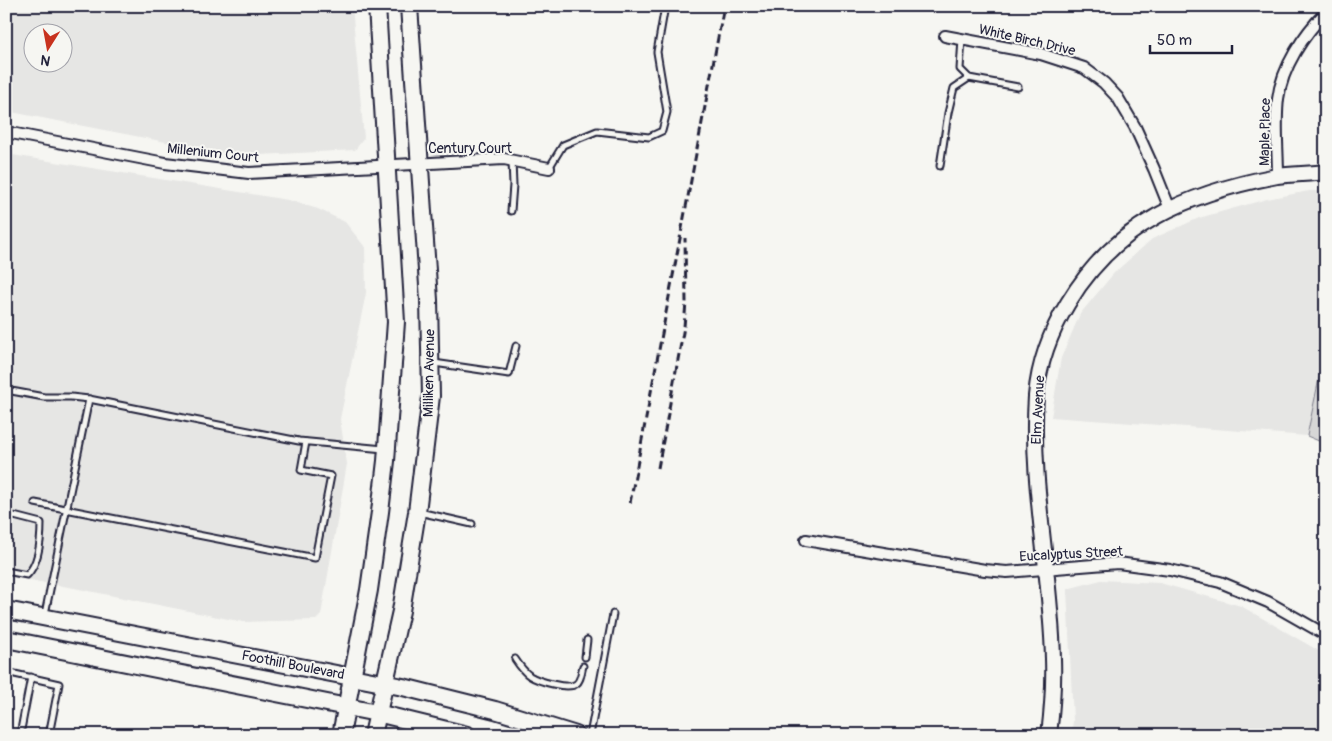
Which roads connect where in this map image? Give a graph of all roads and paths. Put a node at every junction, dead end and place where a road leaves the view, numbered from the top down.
1 (377, 6) edge
2 (409, 6) edge
3 (665, 6) edge
4 (1326, 12) edge
5 (945, 36) dead end
6 (962, 39) junction
7 (969, 78) junction
8 (1018, 87) dead end
9 (6, 132) edge
10 (512, 160) junction
11 (420, 162) junction
12 (386, 164) junction
13 (940, 166) dead end
14 (550, 168) joint
15 (1326, 172) edge
16 (1278, 176) junction
17 (1170, 209) junction
18 (511, 211) dead end
19 (516, 346) dead end
20 (430, 362) junction
21 (6, 390) edge
22 (89, 399) junction
23 (306, 442) junction
24 (387, 449) junction
25 (36, 503) dead end
26 (67, 509) junction
27 (417, 512) junction
28 (6, 514) edge
29 (472, 524) dead end
30 (806, 540) dead end
31 (1046, 568) junction
32 (6, 572) edge
33 (6, 610) edge
34 (613, 614) dead end
35 (44, 617) junction
36 (1326, 636) edge
37 (6, 639) edge
38 (587, 640) dead end
39 (585, 657) dead end
40 (515, 658) dead end
41 (583, 666) dead end
42 (6, 672) edge
43 (351, 676) junction
44 (31, 677) junction
45 (386, 684) junction
46 (346, 707) junction
47 (377, 713) junction
48 (20, 735) edge
49 (50, 735) edge
50 (341, 735) edge
51 (373, 735) edge
52 (468, 735) edge
53 (576, 735) edge
54 (590, 735) edge
55 (1049, 735) edge

1 - 12 main road
2 - 11 main road, Milliken Avenue
3 - 14 lane
4 - 16 street, Maple Place
5 - 6 street, White Birch Drive
6 - 7 lane
6 - 17 street, White Birch Drive
7 - 8 lane
7 - 13 lane
9 - 12 street, Millenium Court
10 - 11 street, Century Court
10 - 14 street, Century Court
10 - 18 lane
11 - 12 street, Millenium Court
11 - 20 main road, Milliken Avenue
12 - 24 main road
15 - 16 street, Elm Avenue
16 - 17 street, Elm Avenue
17 - 31 street, Elm Avenue
19 - 20 lane
20 - 27 main road, Milliken Avenue
21 - 22 lane
22 - 23 lane
22 - 26 lane
23 - 24 lane
23 - 26 lane
24 - 43 main road
25 - 26 lane
26 - 35 lane
27 - 29 lane
27 - 45 main road, Milliken Avenue
28 - 32 lane
30 - 31 street, Eucalyptus Street
31 - 36 street, Eucalyptus Street
31 - 55 street, Elm Avenue
33 - 35 main road, Foothill Boulevard
34 - 54 lane
35 - 43 main road, Foothill Boulevard
37 - 46 main road
38 - 39 lane
40 - 41 lane
42 - 44 lane
43 - 45 main road, Foothill Boulevard
43 - 46 main road
44 - 48 lane
44 - 49 lane
45 - 47 main road, Milliken Avenue
45 - 53 main road, Foothill Boulevard
46 - 47 main road
46 - 50 main road
47 - 51 main road, Milliken Avenue
47 - 52 main road

